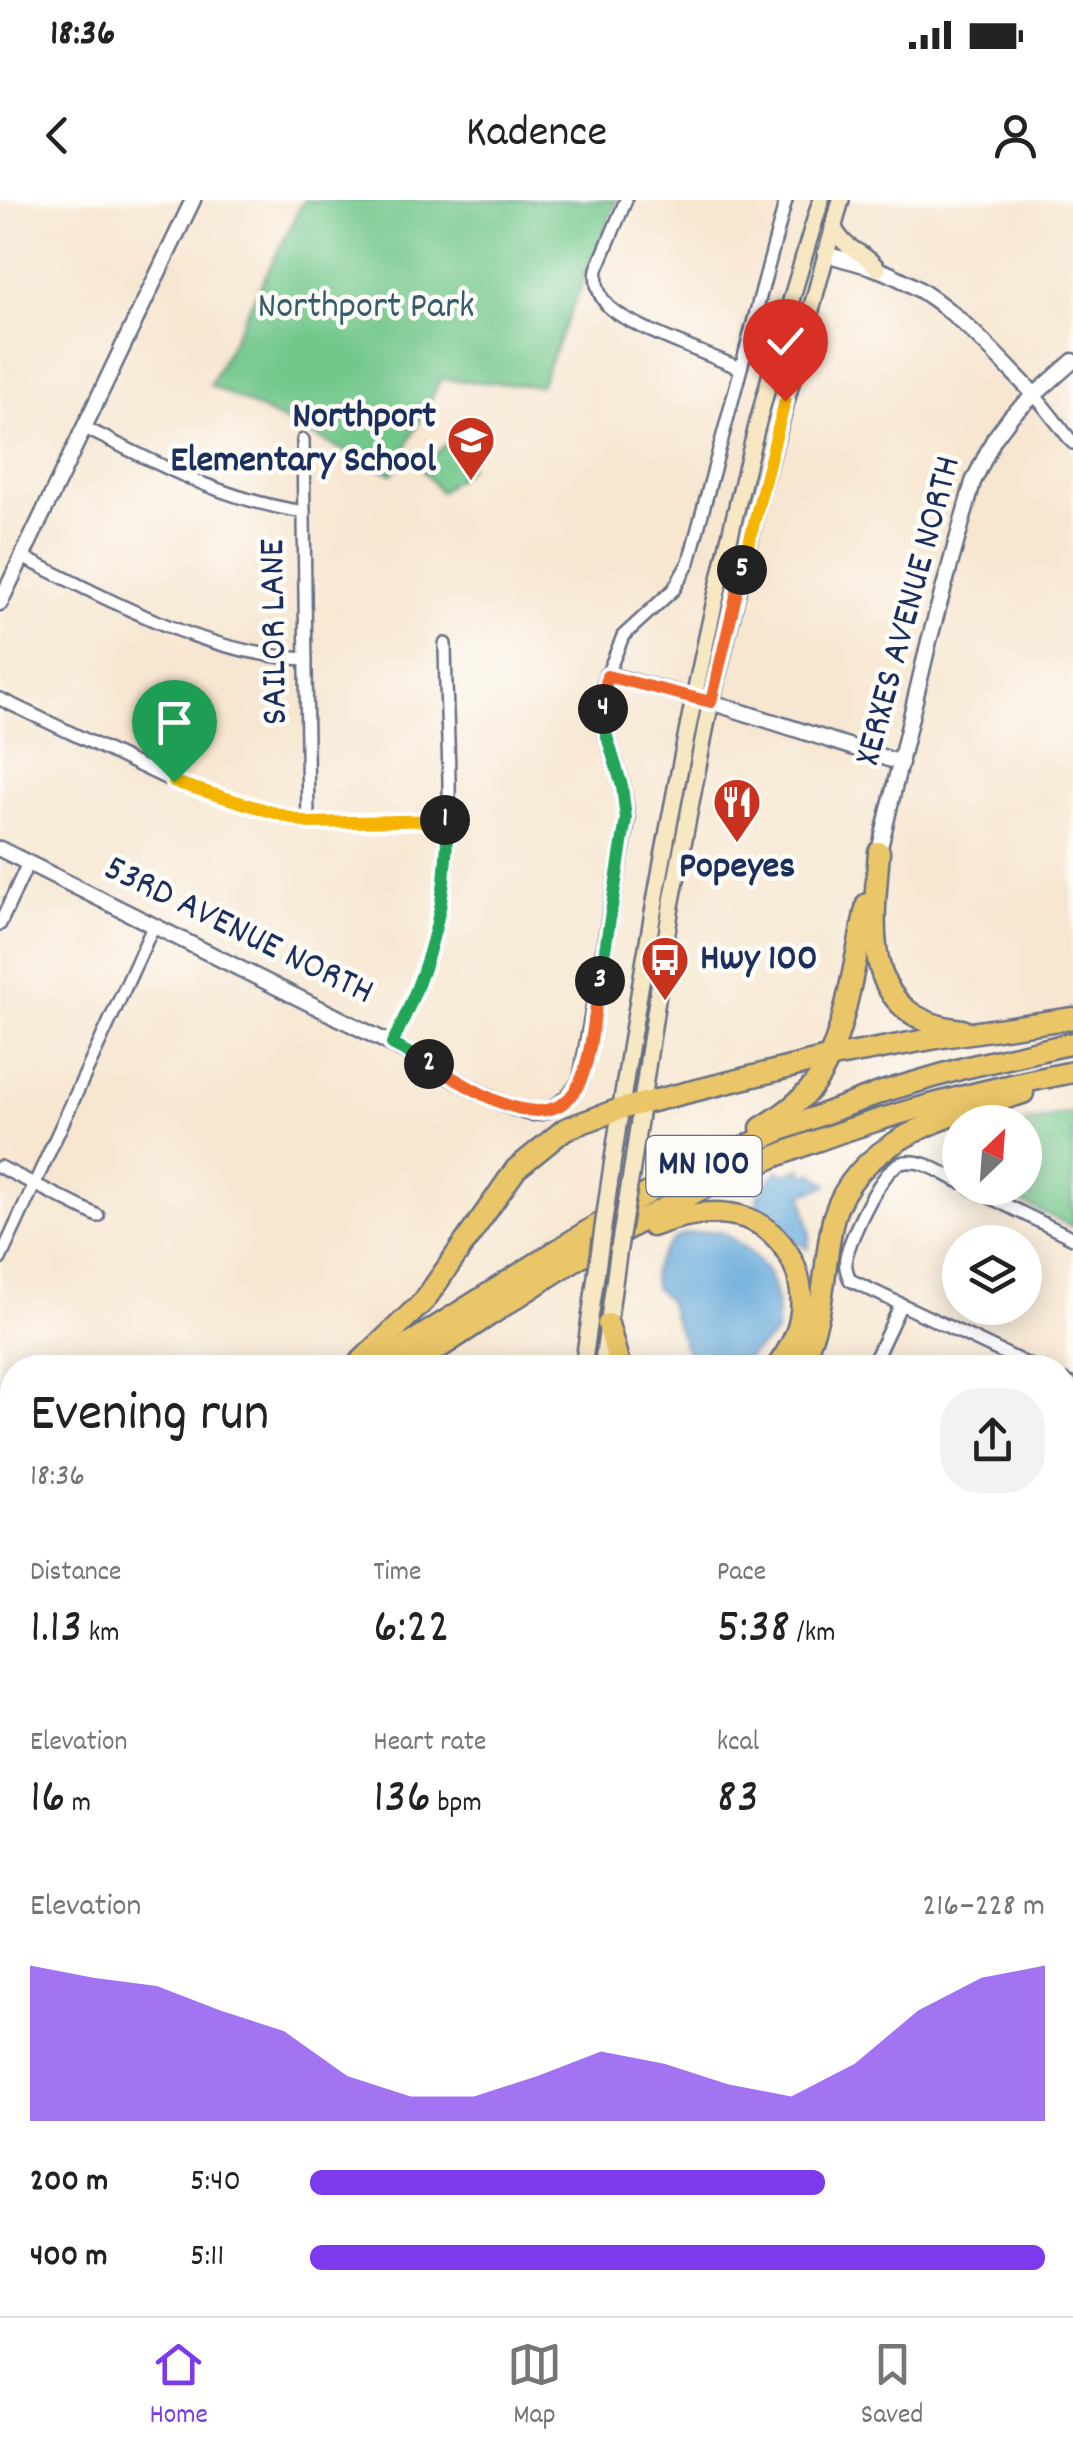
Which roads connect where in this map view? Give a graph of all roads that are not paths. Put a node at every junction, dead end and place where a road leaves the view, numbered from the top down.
1 (193, 200) edge
2 (626, 200) edge
3 (786, 200) edge
4 (822, 200) edge
5 (841, 200) edge
6 (833, 226) junction
7 (825, 254) junction
8 (878, 269) junction
9 (1073, 361) edge
10 (739, 368) junction
11 (1034, 394) junction
12 (85, 428) junction
13 (304, 440) dead end
14 (1073, 443) edge
15 (304, 512) junction
16 (22, 557) junction
17 (0, 603) edge
18 (444, 644) dead end
19 (306, 660) junction
20 (607, 676) junction
21 (0, 698) edge
22 (693, 698) junction
23 (711, 702) junction
24 (901, 763) junction
25 (447, 820) junction
26 (308, 823) junction
27 (0, 850) edge
28 (879, 852) junction
29 (28, 863) junction
30 (867, 904) joint
31 (0, 924) edge
32 (153, 926) junction
33 (1073, 1018) edge
34 (979, 1032) junction
35 (1073, 1042) edge
36 (392, 1044) junction
37 (827, 1058) junction
38 (1073, 1075) edge
39 (644, 1104) junction
40 (620, 1108) junction
41 (0, 1167) edge
42 (942, 1174) edge
43 (34, 1184) junction
44 (660, 1186) junction
45 (1005, 1205) edge
46 (98, 1216) dead end
47 (1073, 1238) edge
48 (0, 1259) edge
49 (573, 1263) junction
50 (900, 1304) junction
51 (608, 1324) junction
52 (368, 1355) edge
53 (393, 1355) edge
54 (428, 1355) edge
55 (585, 1355) edge
56 (604, 1355) edge
57 (616, 1355) edge
58 (783, 1355) edge
59 (804, 1355) edge
60 (878, 1355) edge
61 (1005, 1355) edge

1 - 12 street
2 - 10 street
3 - 10 street
4 - 7 main road
4 - 22 main road
5 - 6 main road
6 - 7 main road
6 - 8 main road
7 - 8 street
7 - 23 main road
8 - 11 street
9 - 11 street, XERXES AVENUE NORTH
10 - 20 street
11 - 14 street
11 - 24 street, XERXES AVENUE NORTH
12 - 15 street
12 - 16 street
13 - 15 street, SAILOR LANE
15 - 19 street, SAILOR LANE
16 - 17 street
16 - 19 street
18 - 25 street
19 - 26 street, SAILOR LANE
20 - 22 street
20 - 36 street, 53RD AVENUE NORTH
21 - 26 street
22 - 23 street
22 - 40 main road
23 - 24 street
23 - 39 main road
24 - 28 street, XERXES AVENUE NORTH
25 - 26 street
25 - 36 street
27 - 29 street, 53RD AVENUE NORTH
28 - 30 street, XERXES AVENUE NORTH
28 - 34 highway
29 - 31 street
29 - 32 street, 53RD AVENUE NORTH
30 - 37 highway
32 - 36 street, 53RD AVENUE NORTH
32 - 43 street
33 - 34 highway
34 - 37 highway
35 - 44 highway, MN 100
37 - 39 highway
37 - 44 highway
38 - 49 highway, MN 100
38 - 59 highway
39 - 40 highway
39 - 51 main road, bridge
40 - 52 highway
40 - 55 main road, bridge
41 - 43 street
42 - 50 street
43 - 46 street
43 - 48 street
44 - 53 highway, MN 100
45 - 47 street
49 - 54 highway, MN 100
49 - 58 highway
50 - 60 street
50 - 61 street
51 - 56 main road
51 - 57 highway

